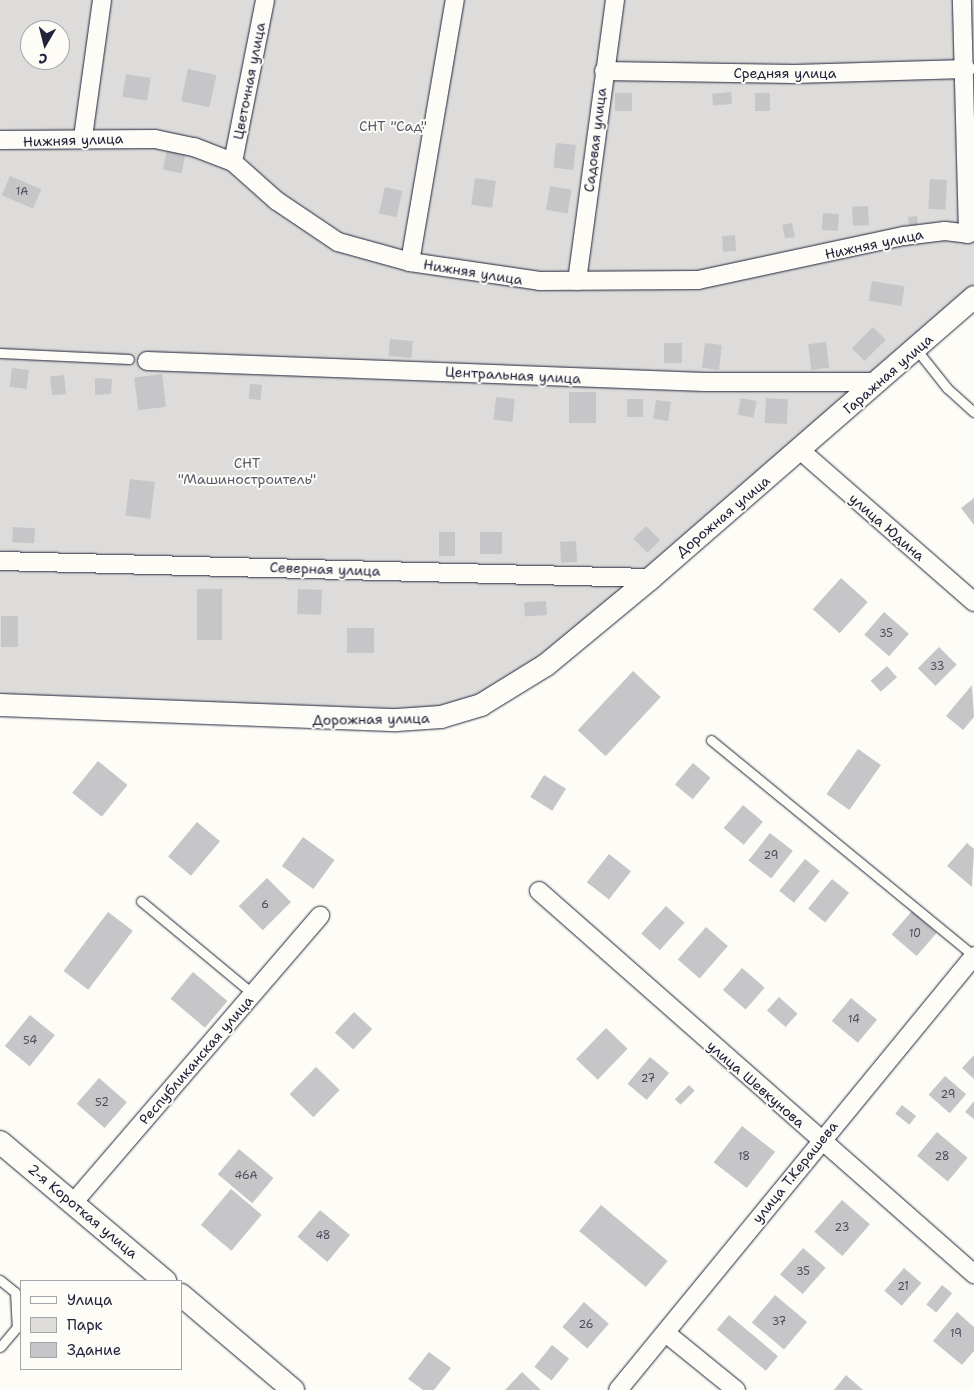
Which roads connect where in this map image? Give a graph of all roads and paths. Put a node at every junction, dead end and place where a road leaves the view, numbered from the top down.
1 (102, 0) edge
2 (264, 0) edge
3 (455, 0) edge
4 (615, 0) edge
5 (962, 0) edge
6 (966, 69) junction
7 (604, 71) junction
8 (83, 137) junction
9 (0, 140) edge
10 (233, 162) junction
11 (971, 236) edge
12 (410, 262) junction
13 (577, 281) junction
14 (974, 297) edge
15 (916, 349) junction
16 (0, 353) edge
17 (129, 360) dead end
18 (147, 361) dead end
19 (879, 382) junction
20 (974, 412) edge
21 (800, 451) junction
22 (0, 561) edge
23 (651, 578) junction
24 (974, 602) edge
25 (0, 705) edge
26 (711, 740) dead end
27 (539, 891) dead end
28 (141, 901) dead end
29 (320, 916) dead end
30 (974, 956) edge
31 (253, 994) junction
32 (820, 1138) junction
33 (0, 1142) edge
34 (73, 1203) junction
35 (974, 1274) edge
36 (0, 1280) edge
37 (164, 1280) edge
38 (182, 1296) edge
39 (667, 1334) junction
40 (0, 1347) edge
41 (293, 1390) edge
42 (618, 1390) edge
43 (736, 1390) edge

1 - 8 street
2 - 10 street, Цветочная улица
3 - 12 street
4 - 7 street, Садовая улица
5 - 6 street
6 - 7 street, Средняя улица
6 - 11 street
7 - 13 street, Садовая улица
8 - 9 street, Нижняя улица
8 - 10 street, Нижняя улица
10 - 12 street, Нижняя улица
11 - 13 street, Нижняя улица
12 - 13 street, Нижняя улица
14 - 15 street, Гаражная улица
15 - 19 street, Гаражная улица
15 - 20 lane
16 - 17 lane
18 - 19 street, Центральная улица
19 - 21 street, Гаражная улица
21 - 23 street, Дорожная улица
21 - 24 street, улица Юдина
22 - 23 street, Северная улица
23 - 25 street, Дорожная улица
26 - 30 lane
27 - 32 street, улица Шевкунова
28 - 31 lane
29 - 31 street, Республиканская улица
30 - 32 street, улица Т.Керашева
31 - 34 street, Республиканская улица
32 - 35 street, улица Шевкунова
32 - 39 street, улица Т.Керашева
33 - 34 street, 2-я Короткая улица
34 - 37 street, 2-я Короткая улица
36 - 40 lane
38 - 41 street
39 - 42 street, улица Т.Керашева
39 - 43 street

